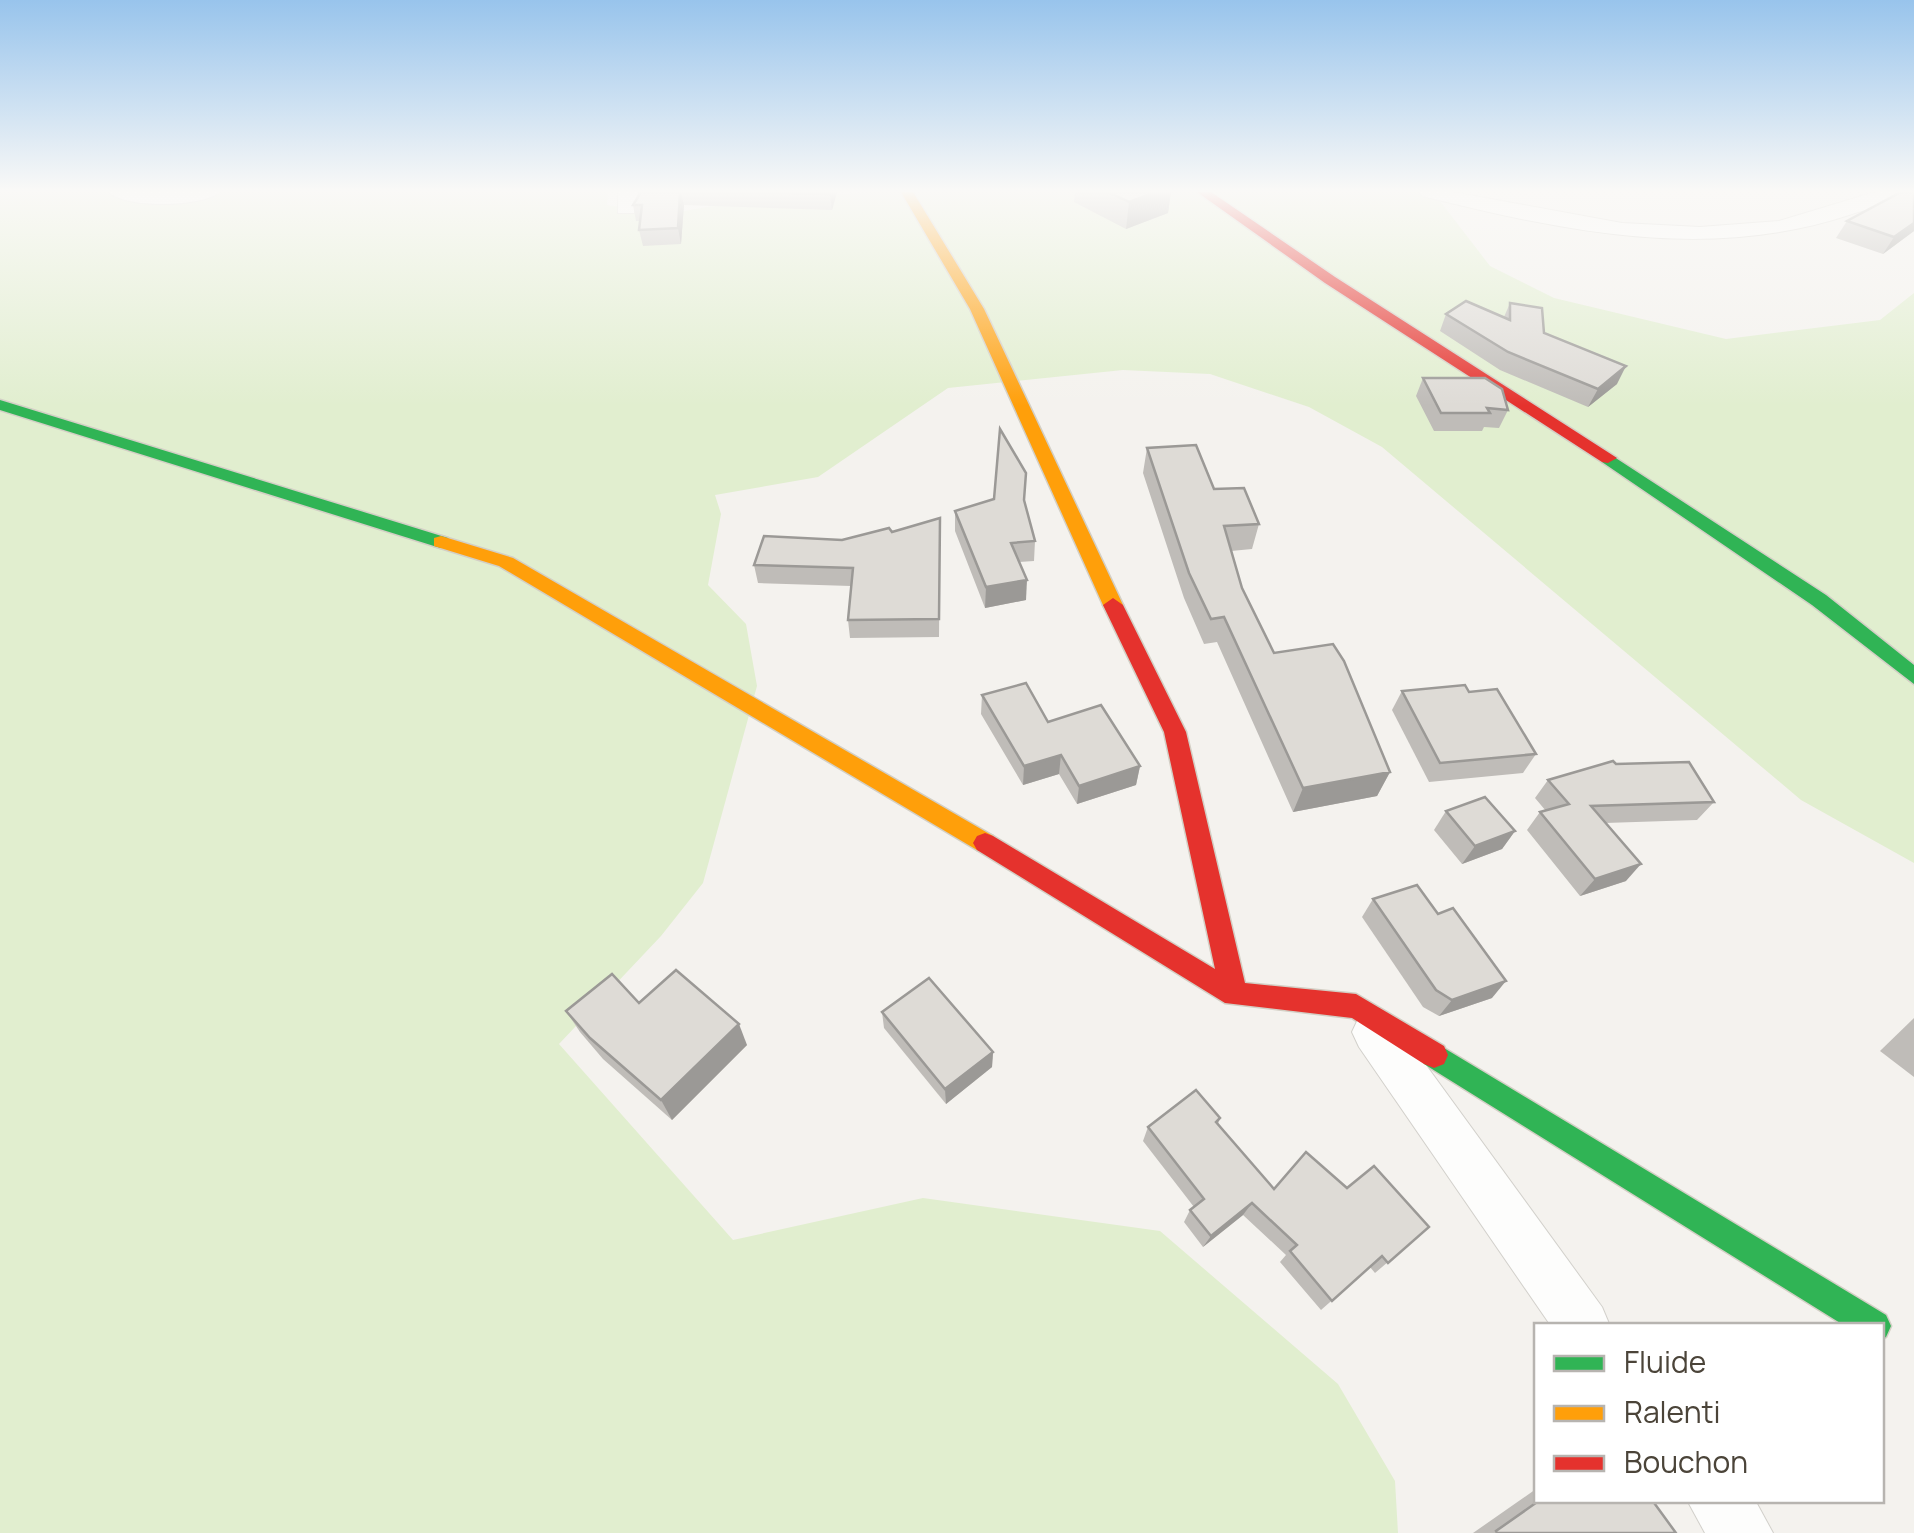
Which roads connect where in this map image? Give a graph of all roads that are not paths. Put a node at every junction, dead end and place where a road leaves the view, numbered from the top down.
1 (949, 264) edge
2 (1304, 264) edge
3 (0, 405) edge
4 (1914, 676) edge
5 (1234, 994) junction
6 (1356, 1006) junction
7 (1581, 1323) edge
8 (1870, 1323) edge
9 (1718, 1503) edge
10 (1743, 1533) edge

1 - 5 main road
2 - 4 main road
3 - 5 main road
5 - 6 main road
6 - 7 street
6 - 8 main road
9 - 10 street

